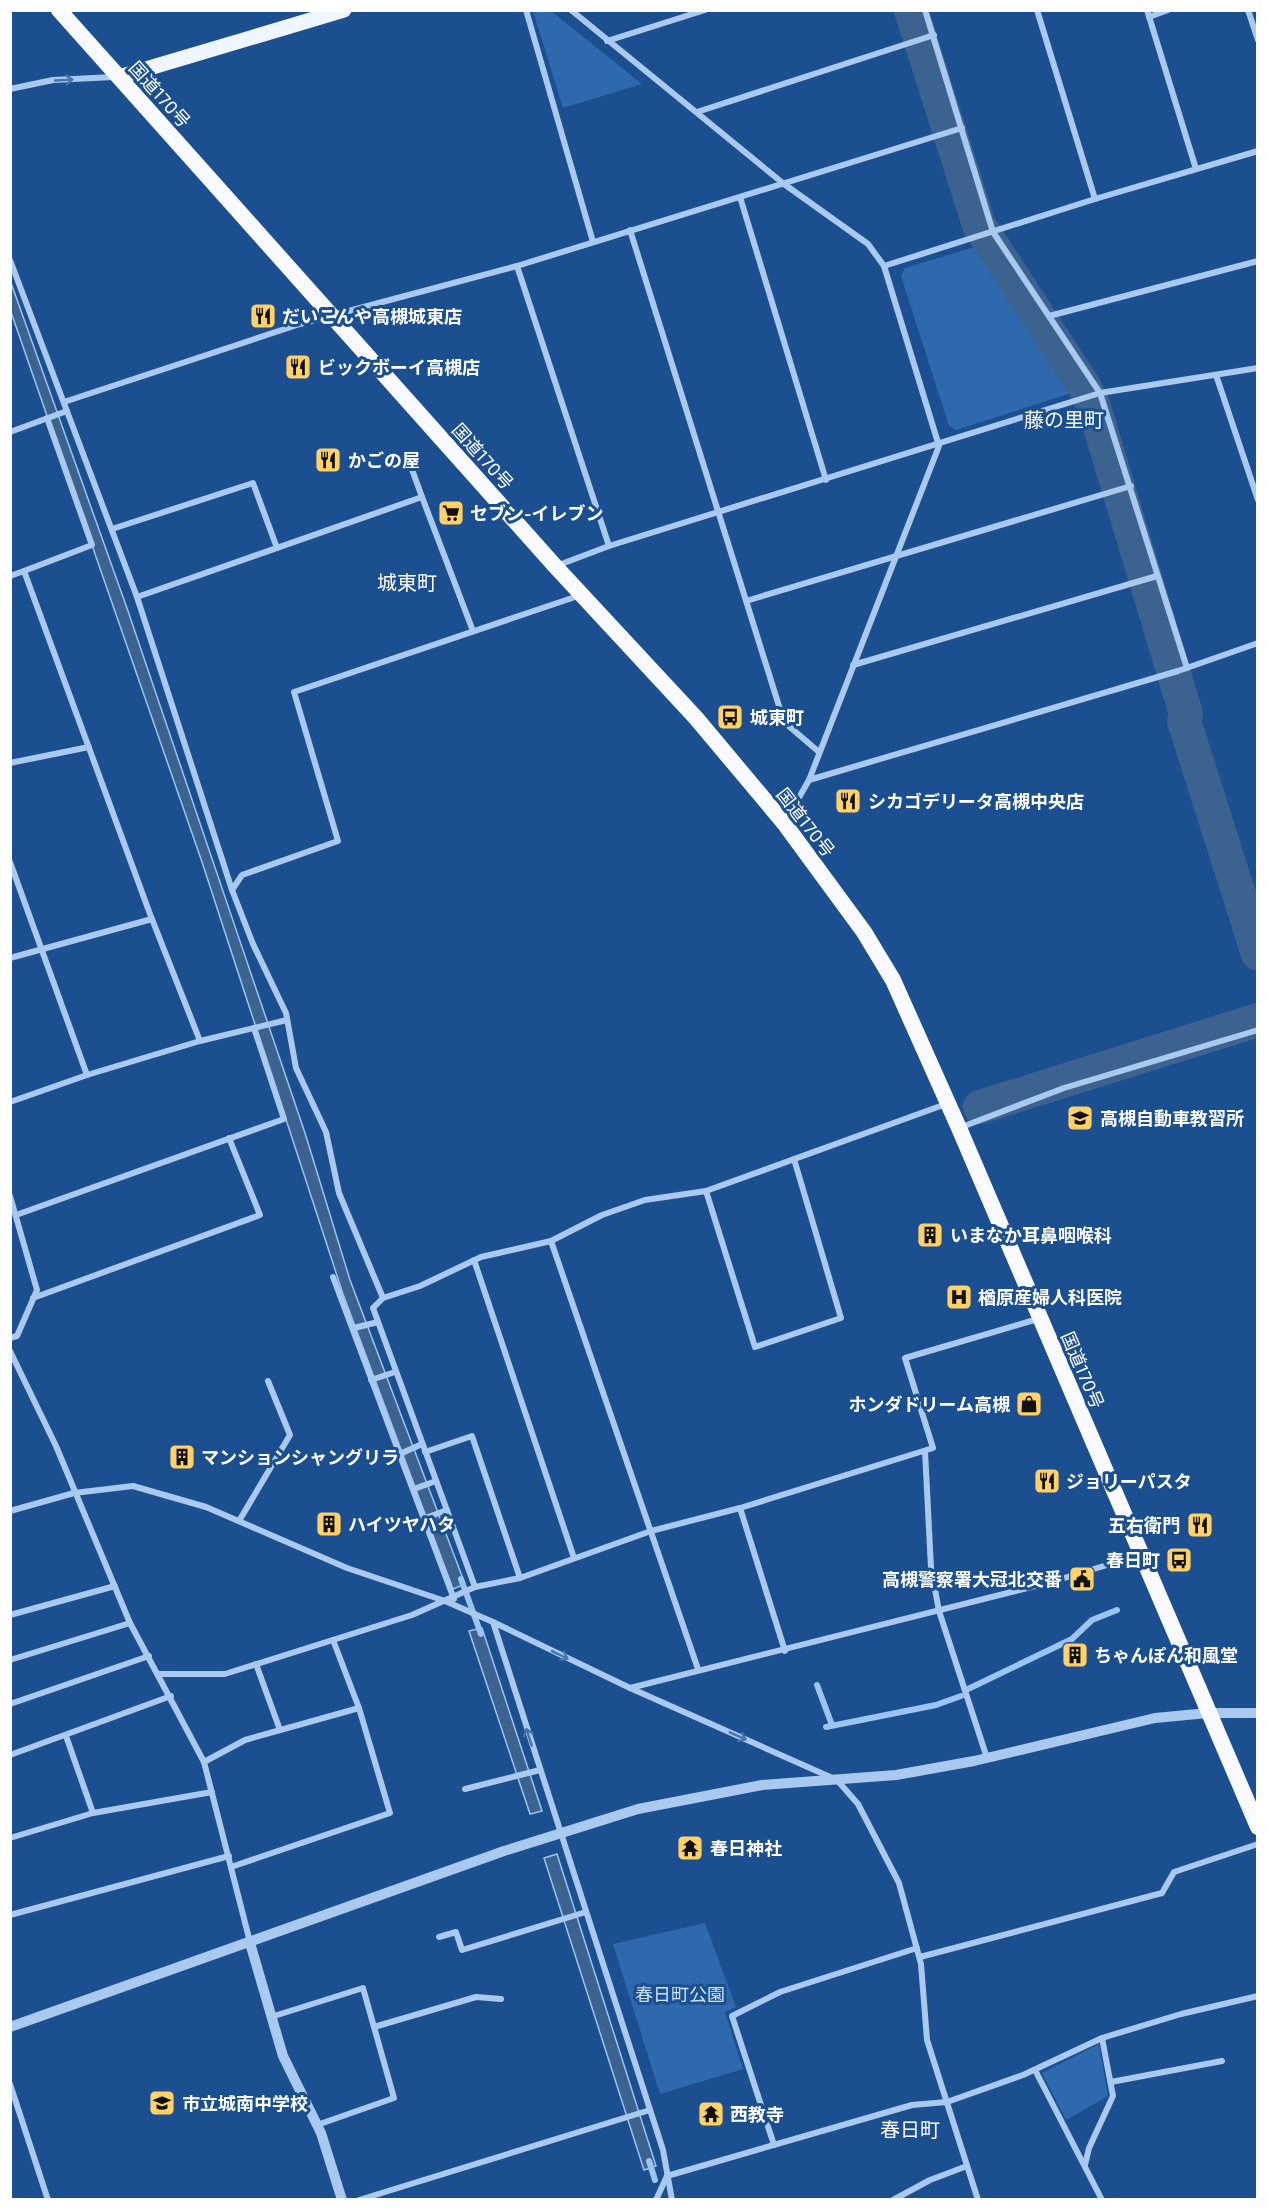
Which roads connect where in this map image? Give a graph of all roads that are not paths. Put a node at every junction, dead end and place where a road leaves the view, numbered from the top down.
1 (59, 10) edge
2 (344, 10) edge
3 (526, 10) edge
4 (571, 10) edge
5 (705, 10) edge
6 (926, 10) edge
7 (1037, 10) edge
8 (1168, 10) edge
9 (1248, 10) edge
10 (1148, 14) edge
11 (933, 35) junction
12 (1257, 40) edge
13 (607, 41) junction
14 (119, 77) junction
15 (10, 89) edge
16 (697, 112) junction
17 (962, 128) junction
18 (1257, 151) edge
19 (1196, 169) junction
20 (784, 184) junction
21 (740, 197) junction
22 (1095, 198) junction
23 (630, 230) junction
24 (991, 233) junction
25 (593, 242) junction
26 (10, 260) edge
27 (1257, 261) edge
28 (518, 266) junction
29 (884, 266) junction
30 (1049, 316) junction
31 (332, 317) junction
32 (1257, 368) edge
33 (1216, 375) junction
34 (1097, 394) junction
35 (64, 402) junction
36 (68, 411) junction
37 (47, 418) junction
38 (10, 432) edge
39 (939, 446) junction
40 (410, 464) dead end
41 (826, 480) junction
42 (1128, 487) junction
43 (422, 497) junction
44 (1257, 500) edge
45 (718, 514) junction
46 (112, 529) junction
47 (609, 546) junction
48 (277, 548) junction
49 (895, 557) junction
50 (555, 566) junction
51 (24, 571) junction
52 (10, 576) edge
53 (1155, 577) junction
54 (583, 595) junction
55 (137, 597) junction
56 (746, 601) junction
57 (473, 630) junction
58 (1257, 643) edge
59 (853, 665) junction
60 (1186, 668) junction
61 (89, 747) junction
62 (819, 752) junction
63 (10, 764) edge
64 (809, 780) junction
65 (784, 823) junction
66 (10, 862) edge
67 (232, 890) junction
68 (152, 920) junction
69 (41, 947) junction
70 (10, 957) edge
71 (287, 1020) junction
72 (254, 1028) junction
73 (1257, 1030) edge
74 (200, 1041) junction
75 (87, 1075) junction
76 (10, 1102) edge
77 (947, 1104) junction
78 (958, 1128) junction
79 (229, 1138) junction
80 (794, 1159) junction
81 (706, 1191) junction
82 (10, 1196) edge
83 (16, 1215) junction
84 (551, 1241) junction
85 (474, 1260) junction
86 (333, 1277) dead end
87 (33, 1298) junction
88 (382, 1298) junction
89 (1040, 1318) junction
90 (378, 1322) junction
91 (354, 1328) junction
92 (10, 1338) edge
93 (10, 1351) edge
94 (395, 1372) junction
95 (371, 1380) junction
96 (268, 1381) dead end
97 (422, 1444) junction
98 (925, 1451) junction
99 (426, 1452) junction
100 (399, 1454) junction
101 (436, 1481) junction
102 (414, 1489) junction
103 (75, 1493) junction
104 (740, 1508) junction
105 (447, 1510) junction
106 (10, 1511) edge
107 (423, 1519) junction
108 (239, 1521) junction
109 (651, 1531) junction
110 (1140, 1555) junction
111 (574, 1558) junction
112 (520, 1578) junction
113 (115, 1586) junction
114 (475, 1587) junction
115 (452, 1597) junction
116 (445, 1601) junction
117 (460, 1608) junction
118 (939, 1611) junction
119 (10, 1615) edge
120 (493, 1622) junction
121 (130, 1623) junction
122 (333, 1640) junction
123 (785, 1651) junction
124 (149, 1656) junction
125 (10, 1660) edge
126 (256, 1664) junction
127 (698, 1669) junction
128 (159, 1674) junction
129 (630, 1688) junction
130 (171, 1696) junction
131 (10, 1704) edge
132 (358, 1708) junction
133 (1208, 1713) junction
134 (1257, 1713) edge
135 (280, 1730) junction
136 (66, 1736) junction
137 (10, 1755) edge
138 (987, 1758) junction
139 (204, 1762) junction
140 (540, 1770) junction
141 (837, 1780) junction
142 (465, 1789) dead end
143 (212, 1792) junction
144 (93, 1813) junction
145 (1257, 1827) edge
146 (560, 1833) junction
147 (10, 1838) edge
148 (1257, 1844) edge
149 (229, 1856) junction
150 (231, 1867) junction
151 (586, 1912) junction
152 (10, 1915) edge
153 (438, 1937) dead end
154 (250, 1942) junction
155 (917, 1948) junction
156 (920, 1957) junction
157 (1257, 1996) edge
158 (501, 1999) dead end
159 (272, 2017) junction
160 (10, 2027) edge
161 (374, 2027) junction
162 (1102, 2038) junction
163 (1222, 2061) dead end
164 (1035, 2070) junction
165 (1111, 2082) junction
166 (10, 2084) edge
167 (947, 2102) junction
168 (650, 2110) junction
169 (317, 2125) junction
170 (774, 2145) junction
171 (1085, 2165) junction
172 (967, 2166) junction
173 (667, 2176) junction
174 (48, 2199) edge
175 (342, 2199) edge
176 (359, 2199) edge
177 (656, 2199) edge
178 (672, 2199) edge
179 (893, 2199) edge
180 (978, 2199) edge
181 (1102, 2199) edge

1 - 14 highway, 国道170号
2 - 14 main road
3 - 25 street
4 - 13 street
5 - 13 street
6 - 11 street
7 - 22 street
8 - 10 street
9 - 12 street
10 - 19 street
11 - 16 street
11 - 17 street
13 - 16 street
15 -> 14 street
14 - 31 highway, 国道170号
16 - 20 street
17 - 20 street
17 - 24 street
18 - 19 street
19 - 22 street
20 - 21 street
20 - 29 street
21 - 23 street
21 - 41 street
22 - 24 street
23 - 25 street
23 - 45 street
24 - 29 street
24 - 30 street
25 - 28 street
26 - 35 street
27 - 30 street
28 - 31 street
28 - 47 street
29 - 39 street
30 - 34 street
31 - 35 street
31 - 50 highway, 国道170号
32 - 33 street
33 - 34 street
33 - 44 street
34 - 39 street
34 - 42 street
35 - 36 street
36 - 37 street
36 - 46 street
37 - 38 street
37 - 51 street
39 - 41 street
39 - 49 street
40 - 43 street
41 - 45 street
42 - 49 street
42 - 53 street
43 - 48 street
43 - 57 street
45 - 47 street
45 - 56 street
46 - 48 street
46 - 55 street
47 - 50 street
48 - 55 street
49 - 56 street
49 - 59 street
50 - 54 highway, 国道170号
51 - 52 street
51 - 61 street
53 - 59 street
53 - 60 street
54 - 57 street
54 - 65 highway, 国道170号
55 - 67 street
56 - 62 street
57 - 67 street
58 - 60 street
59 - 62 street
60 - 64 street
61 - 63 street
61 - 68 street
62 - 64 street
64 - 65 street
65 - 77 highway, 国道170号
66 - 69 street
67 - 71 street
68 - 69 street
68 - 74 street
69 - 70 street
69 - 75 street
71 - 72 street
71 - 88 street
72 - 74 street
72 - 79 street
73 - 78 street
74 - 75 street
75 - 76 street
77 - 78 highway, 国道170号
77 - 80 street
78 - 89 highway, 国道170号
79 - 83 street
79 - 87 street
80 - 81 street
80 - 81 street
81 - 84 street
82 - 83 street
83 - 87 street
84 - 85 street
84 - 109 street
85 - 88 street
85 - 111 street
86 - 91 street
87 - 92 street
88 - 90 street
89 - 98 street
89 - 110 highway, 国道170号
90 - 91 street
90 - 94 street
91 - 95 street
93 - 103 street
94 - 95 street
94 - 97 street
95 - 100 street
96 - 108 street
97 - 99 street
97 - 100 street
98 - 104 street
98 - 118 street
99 - 101 street
99 - 112 street
100 - 102 street
101 - 102 street
101 - 105 street
102 - 107 street
103 - 106 street
103 - 108 street
103 - 113 street
104 - 109 street
104 - 123 street
105 - 107 street
105 - 114 street
107 - 115 street
108 - 116 street
109 - 111 street
109 - 127 street
110 - 118 street
110 - 133 highway, 国道170号
111 - 112 street
112 - 114 street
113 - 119 street
113 - 121 street
114 - 115 street
115 - 116 street
115 - 117 street
116 - 117 street
116 - 122 street
117 - 120 street
118 - 123 street
118 - 138 street
120 -> 129 street
140 -> 120 street
121 - 124 street
121 - 125 street
122 - 126 street
122 - 132 street
123 - 127 street
124 - 128 street
124 - 131 street
126 - 128 street
126 - 135 street
127 - 129 street
128 - 130 street
129 -> 141 street
130 - 136 street
130 - 139 street
132 - 135 street
132 - 150 street
133 - 134 street
133 - 138 street
133 - 145 highway, 国道170号
135 - 139 street
136 - 137 street
136 - 144 street
138 - 141 street
139 - 143 street
140 - 142 street
140 - 146 street
141 - 146 street
141 - 155 street
143 - 144 street
143 - 149 street
144 - 147 street
146 - 151 street
146 - 154 street
148 - 156 street
149 - 150 street
149 - 152 street
150 - 154 street
151 - 153 street
151 - 168 street
154 - 159 street
154 - 160 street
155 - 156 street
155 - 170 street
156 - 167 street
157 - 162 street
158 - 161 street
159 - 161 street
159 - 169 street
161 - 169 street
162 - 164 street
162 - 165 street
163 - 165 street
164 - 167 street
164 - 171 street
165 - 171 street
166 - 174 street
167 - 170 street
167 - 172 street
168 - 173 street
168 - 176 street
169 - 175 street
170 - 173 street
171 - 181 street
172 - 179 street
172 - 180 street
173 - 177 street
173 - 178 street

